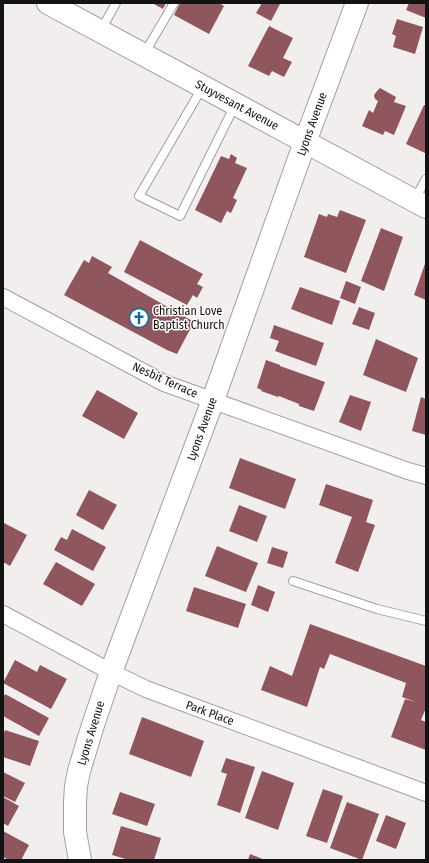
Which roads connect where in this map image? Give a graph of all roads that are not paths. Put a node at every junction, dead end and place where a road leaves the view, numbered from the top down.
1 (49, 3) edge
2 (116, 3) edge
3 (174, 3) edge
4 (357, 3) edge
5 (101, 31) junction
6 (144, 54) junction
7 (202, 86) junction
8 (236, 104) junction
9 (306, 142) junction
10 (426, 179) edge
11 (420, 204) edge
12 (3, 297) edge
13 (213, 400) junction
14 (426, 476) edge
15 (293, 581) dead end
16 (3, 614) edge
17 (426, 621) edge
18 (111, 672) junction
19 (426, 793) edge
20 (80, 860) edge

1 - 5 main road, Stuyvesant Avenue
2 - 5 lane
3 - 6 lane
4 - 9 main road, Lyons Avenue
5 - 6 main road, Stuyvesant Avenue
6 - 7 main road, Stuyvesant Avenue
7 - 8 main road, Stuyvesant Avenue
7 - 8 lane
8 - 9 main road, Stuyvesant Avenue
9 - 11 main road, Stuyvesant Avenue
9 - 13 main road, Lyons Avenue
10 - 11 lane
12 - 13 street, Nesbit Terrace
13 - 14 street, Nesbit Terrace
13 - 18 main road, Lyons Avenue
15 - 17 lane
16 - 18 street, Park Place
18 - 19 street, Park Place
18 - 20 main road, Lyons Avenue

